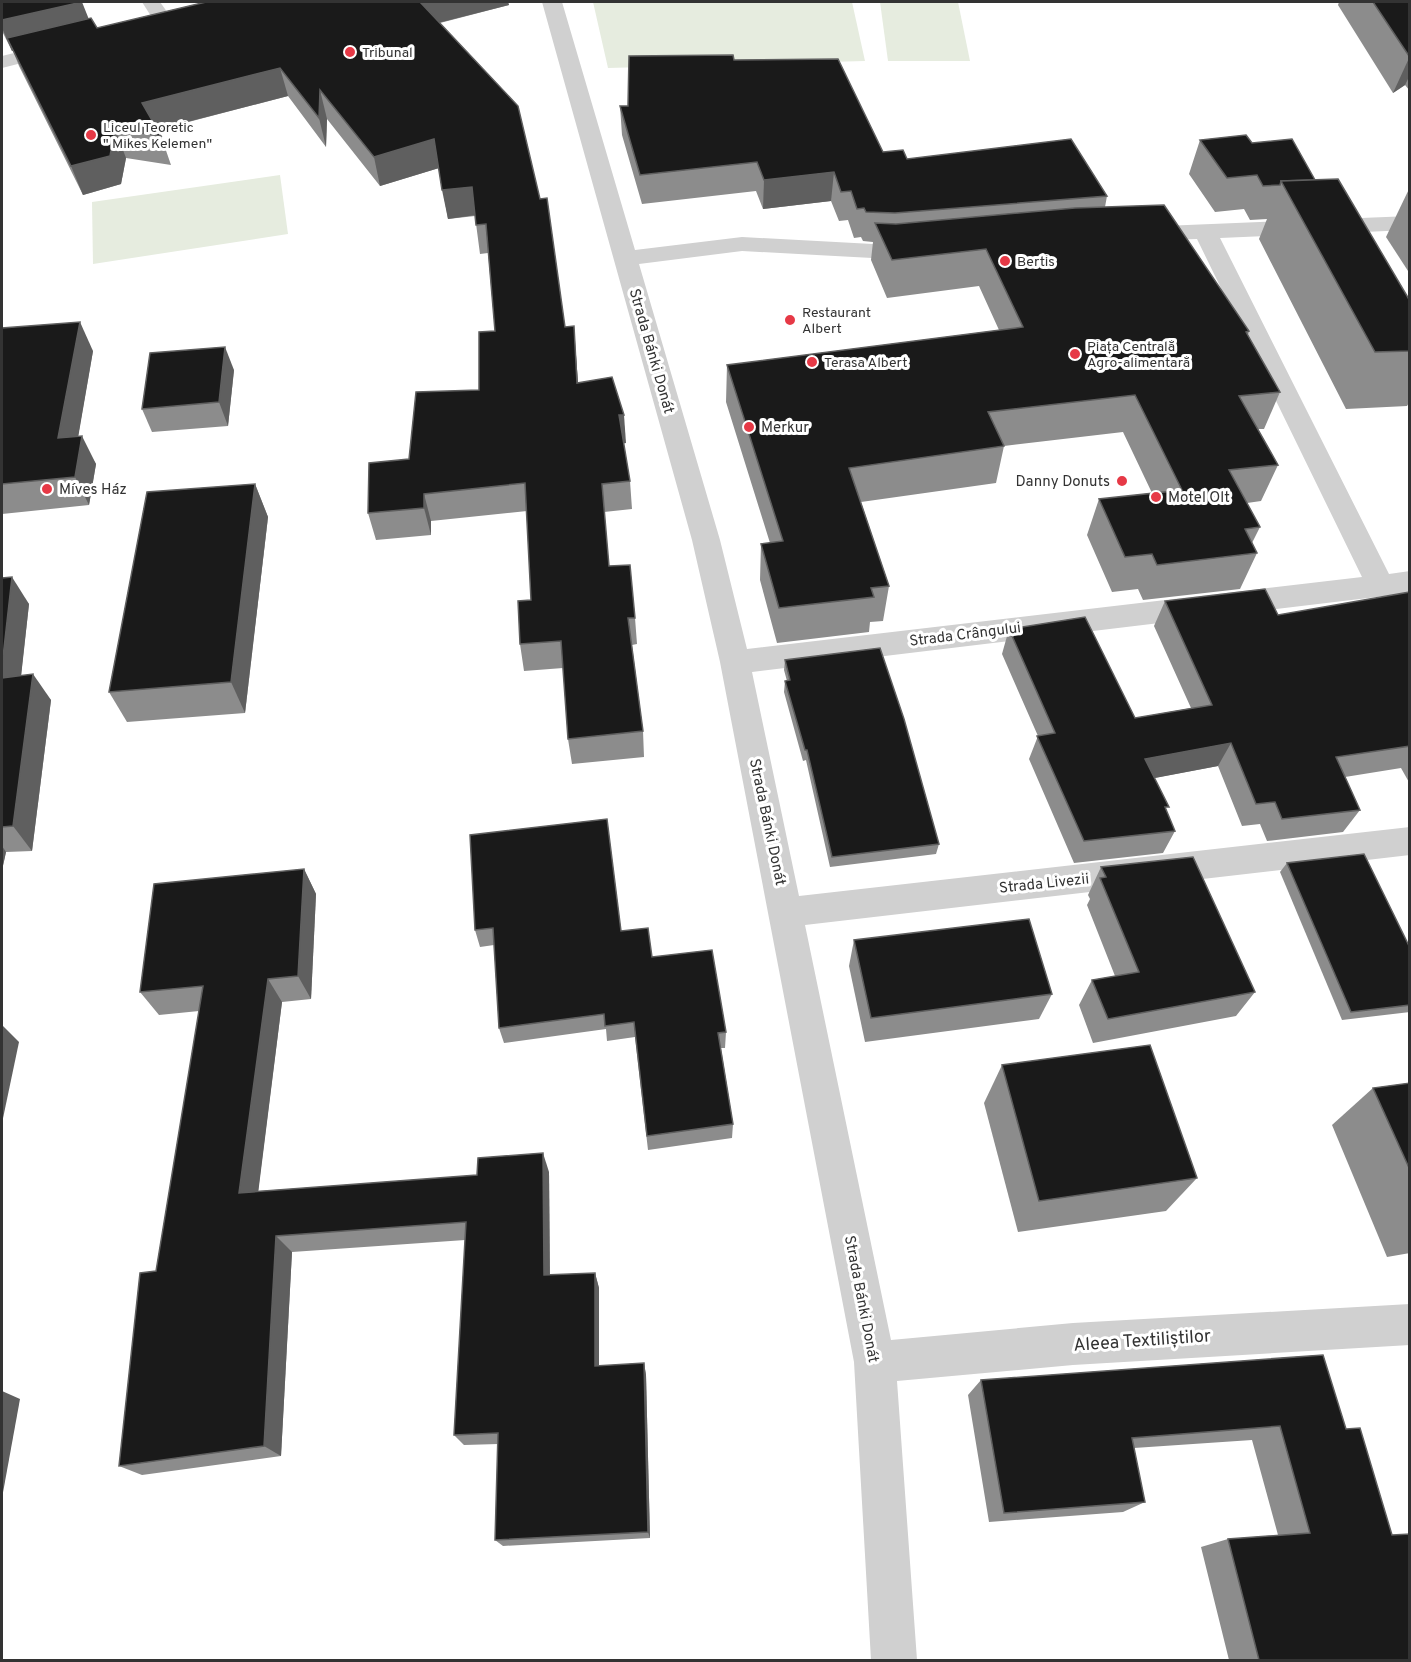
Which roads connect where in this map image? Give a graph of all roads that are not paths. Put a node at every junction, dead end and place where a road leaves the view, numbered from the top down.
1 (151, 2) edge
2 (552, 2) edge
3 (187, 17) edge
4 (165, 23) junction
5 (142, 28) edge
6 (75, 44) edge
7 (2, 62) edge
8 (1410, 223) edge
9 (1205, 232) junction
10 (1112, 235) edge
11 (938, 248) edge
12 (626, 258) junction
13 (1410, 582) edge
14 (1380, 584) junction
15 (735, 662) junction
16 (1410, 842) edge
17 (787, 912) junction
18 (1410, 1324) edge
19 (874, 1362) junction
20 (894, 1660) edge

1 - 4 street
2 - 12 street, Strada Bánki Donát
3 - 4 street
4 - 5 street
6 - 7 street
8 - 9 street
9 - 10 street
9 - 14 street
11 - 12 street
12 - 15 street, Strada Bánki Donát
13 - 14 street, Strada Crângului
14 - 15 street, Strada Crângului
15 - 17 street, Strada Bánki Donát
16 - 17 street, Strada Livezii
17 - 19 street, Strada Bánki Donát
18 - 19 street, Aleea Textiliștilor
19 - 20 street, Strada Bánki Donát

